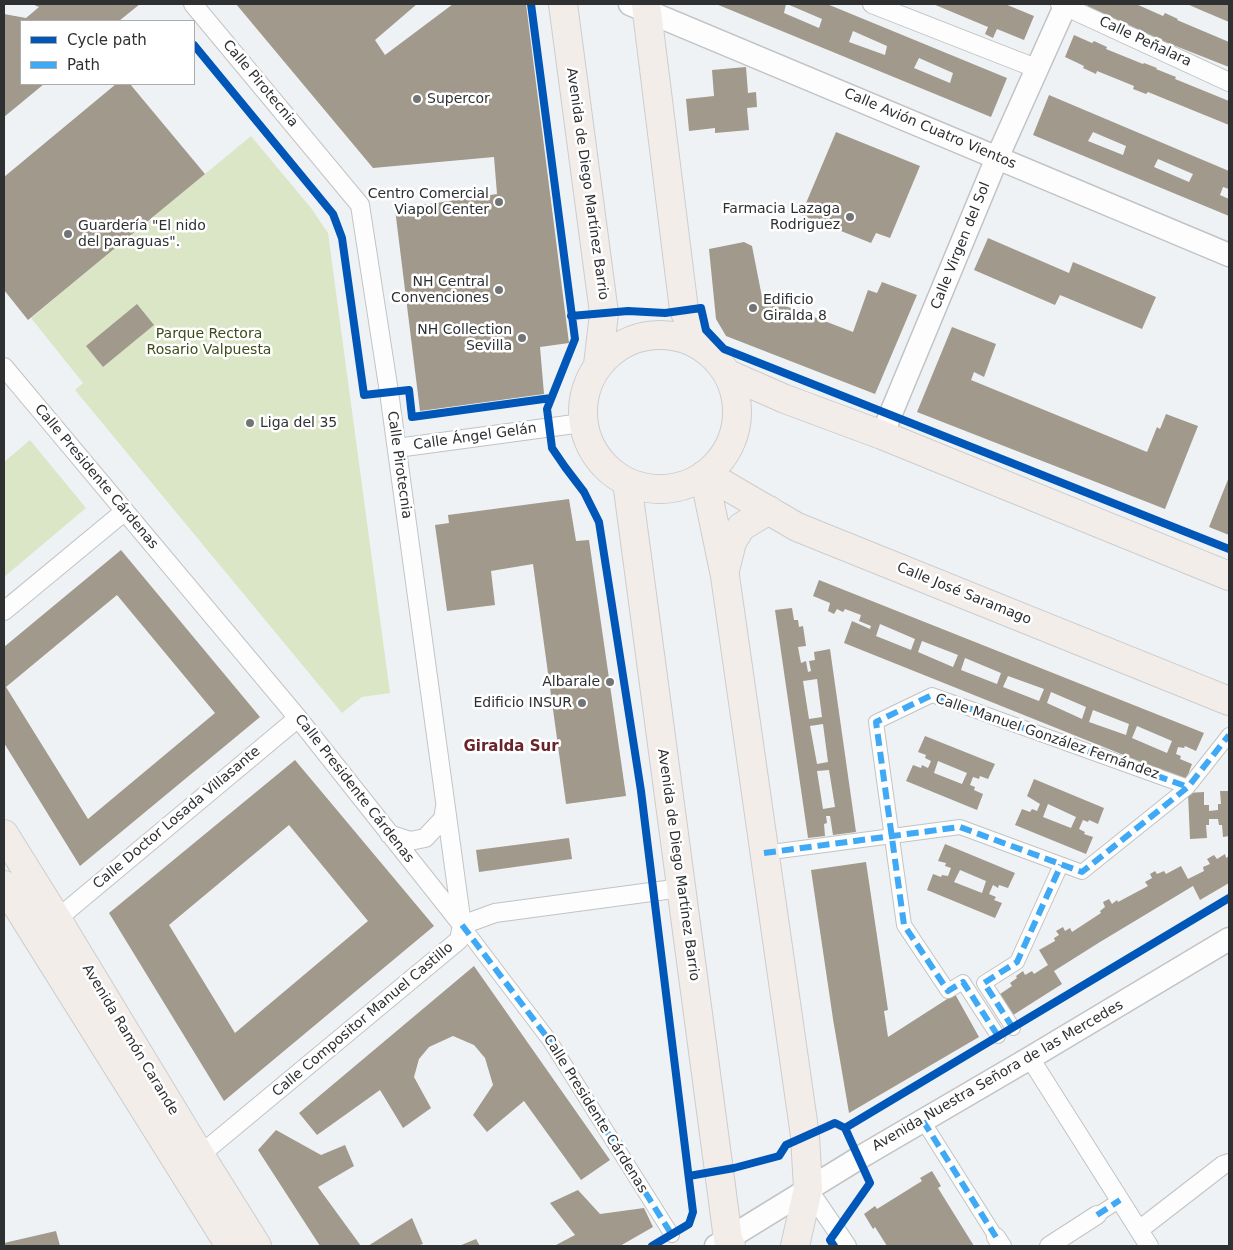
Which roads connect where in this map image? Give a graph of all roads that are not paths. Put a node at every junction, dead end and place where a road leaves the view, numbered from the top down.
1 (193, 4) edge
2 (563, 4) edge
3 (872, 4) edge
4 (1064, 4) edge
5 (641, 6) edge
6 (1038, 69) junction
7 (1229, 82) edge
8 (997, 158) junction
9 (1229, 255) edge
10 (699, 344) junction
11 (598, 365) junction
12 (4, 367) edge
13 (728, 374) junction
14 (582, 423) junction
15 (882, 435) junction
16 (397, 448) junction
17 (705, 474) junction
18 (627, 482) junction
19 (769, 510) junction
20 (125, 511) junction
21 (724, 572) junction
22 (1229, 576) edge
23 (4, 611) edge
24 (1229, 701) edge
25 (298, 718) junction
26 (1229, 735) edge
27 (1188, 787) junction
28 (446, 804) junction
29 (4, 834) edge
30 (389, 834) junction
31 (892, 836) junction
32 (764, 853) junction
33 (1061, 865) junction
34 (4, 885) edge
35 (681, 888) junction
36 (57, 918) junction
37 (462, 925) junction
38 (1229, 939) edge
39 (1013, 1028) dead end
40 (998, 1036) dead end
41 (1030, 1058) junction
42 (923, 1120) junction
43 (200, 1155) junction
44 (1229, 1163) edge
45 (808, 1189) junction
46 (1120, 1200) junction
47 (1098, 1215) joint
48 (1139, 1230) junction
49 (672, 1235) dead end
50 (999, 1242) edge
51 (725, 1244) edge
52 (230, 1246) edge
53 (257, 1246) edge
54 (795, 1246) edge
55 (847, 1246) edge
56 (1049, 1246) edge
57 (1149, 1246) edge

1 - 16 street, Calle Pirotecnia
2 - 11 main road, Avenida de Diego Martínez Barrio
3 - 6 street
4 - 6 street, Calle Virgen del Sol
4 - 7 street, Calle Peñalara
5 - 8 street, Calle Avión Cuatro Vientos
5 - 10 main road
6 - 8 street, Calle Virgen del Sol
8 - 9 street, Calle Avión Cuatro Vientos
8 - 15 street, Calle Virgen del Sol
10 - 11 main road
10 - 13 main road
11 - 14 main road
12 - 20 street, Calle Presidente Cárdenas
13 - 15 main road
13 - 17 main road
14 - 16 street, Calle Ángel Gelán
14 - 18 main road
15 - 22 main road
16 - 28 street, Calle Pirotecnia
17 - 18 main road
17 - 19 main road, Calle José Saramago
17 - 21 main road
18 - 35 main road, Avenida de Diego Martínez Barrio
19 - 21 main road
19 - 24 main road, Calle José Saramago
20 - 23 street
20 - 25 street, Calle Presidente Cárdenas
21 - 32 main road
25 - 30 street, Calle Presidente Cárdenas
25 - 36 street, Calle Doctor Losada Villasante
26 - 27 street
27 - 31 street, Calle Manuel González Fernández
27 - 33 street
28 - 30 street
28 - 37 street, Calle Pirotecnia
29 - 36 main road, Avenida Ramón Carande
30 - 37 street, Calle Presidente Cárdenas
31 - 32 street
31 - 33 street
31 - 40 street
32 - 45 main road
33 - 39 street
34 - 52 main road, Avenida Ramón Carande
35 - 37 street
35 - 51 main road, Avenida de Diego Martínez Barrio
36 - 43 main road, Avenida Ramón Carande
37 - 43 street, Calle Compositor Manuel Castillo
37 - 49 street, Calle Presidente Cárdenas
38 - 41 street, Avenida Nuestra Señora de las Mercedes
41 - 42 street, Avenida Nuestra Señora de las Mercedes
41 - 46 street
42 - 45 street, Avenida Nuestra Señora de las Mercedes
42 - 50 street
43 - 53 main road, Avenida Ramón Carande
44 - 48 street
45 - 51 street, Avenida Nuestra Señora de las Mercedes
45 - 54 main road
45 - 55 street
46 - 47 street
46 - 48 street
47 - 56 street
48 - 57 street

